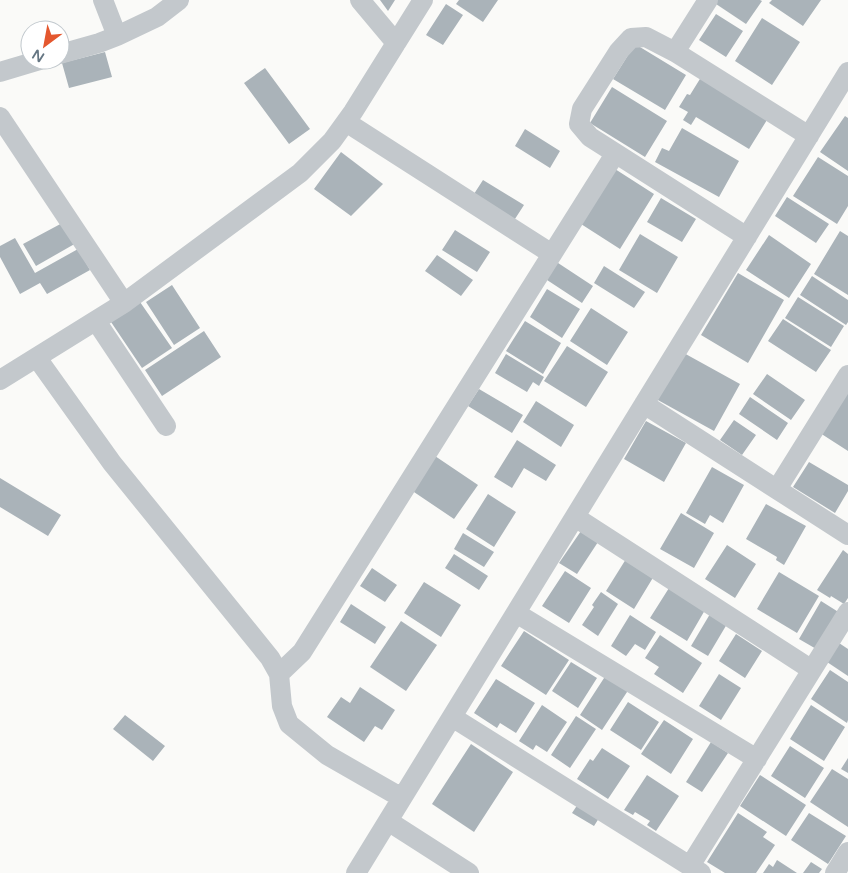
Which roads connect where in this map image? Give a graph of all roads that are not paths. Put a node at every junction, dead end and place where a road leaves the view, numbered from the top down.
1 (103, 0) edge
2 (179, 0) edge
3 (360, 0) edge
4 (423, 0) edge
5 (708, 0) edge
6 (117, 36) junction
7 (396, 43) junction
8 (70, 51) edge
9 (675, 52) junction
10 (20, 66) edge
11 (0, 72) edge
12 (848, 72) edge
13 (0, 117) edge
14 (346, 122) junction
15 (809, 136) junction
16 (615, 154) junction
17 (747, 237) junction
18 (552, 254) junction
19 (124, 303) junction
20 (96, 321) junction
21 (37, 358) junction
22 (848, 375) edge
23 (0, 380) edge
24 (644, 404) junction
25 (166, 426) dead end
26 (776, 489) junction
27 (575, 517) junction
28 (848, 535) edge
29 (848, 612) edge
30 (516, 613) junction
31 (812, 670) junction
32 (279, 674) junction
33 (452, 717) junction
34 (757, 758) junction
35 (402, 798) junction
36 (388, 821) junction
37 (848, 852) edge
38 (695, 870) edge
39 (356, 873) edge
40 (469, 873) edge
41 (835, 873) edge

1 - 6 street
2 - 6 street
3 - 7 street
4 - 7 street
5 - 9 street
6 - 8 street
7 - 14 street
9 - 15 street
9 - 16 street
10 - 11 street
12 - 15 street
13 - 19 street
14 - 18 street
14 - 19 street
15 - 17 street
16 - 17 street
16 - 18 street
17 - 24 street
18 - 32 street
19 - 20 street
20 - 21 street
20 - 25 street
21 - 23 street
21 - 32 street
22 - 26 street
24 - 26 street
24 - 27 street
26 - 28 street
27 - 30 street
27 - 31 street
29 - 31 street
30 - 33 street
30 - 34 street
31 - 34 street
32 - 35 street
33 - 35 street
33 - 38 street
34 - 38 street
35 - 36 street
36 - 39 street
36 - 40 street
37 - 41 street

